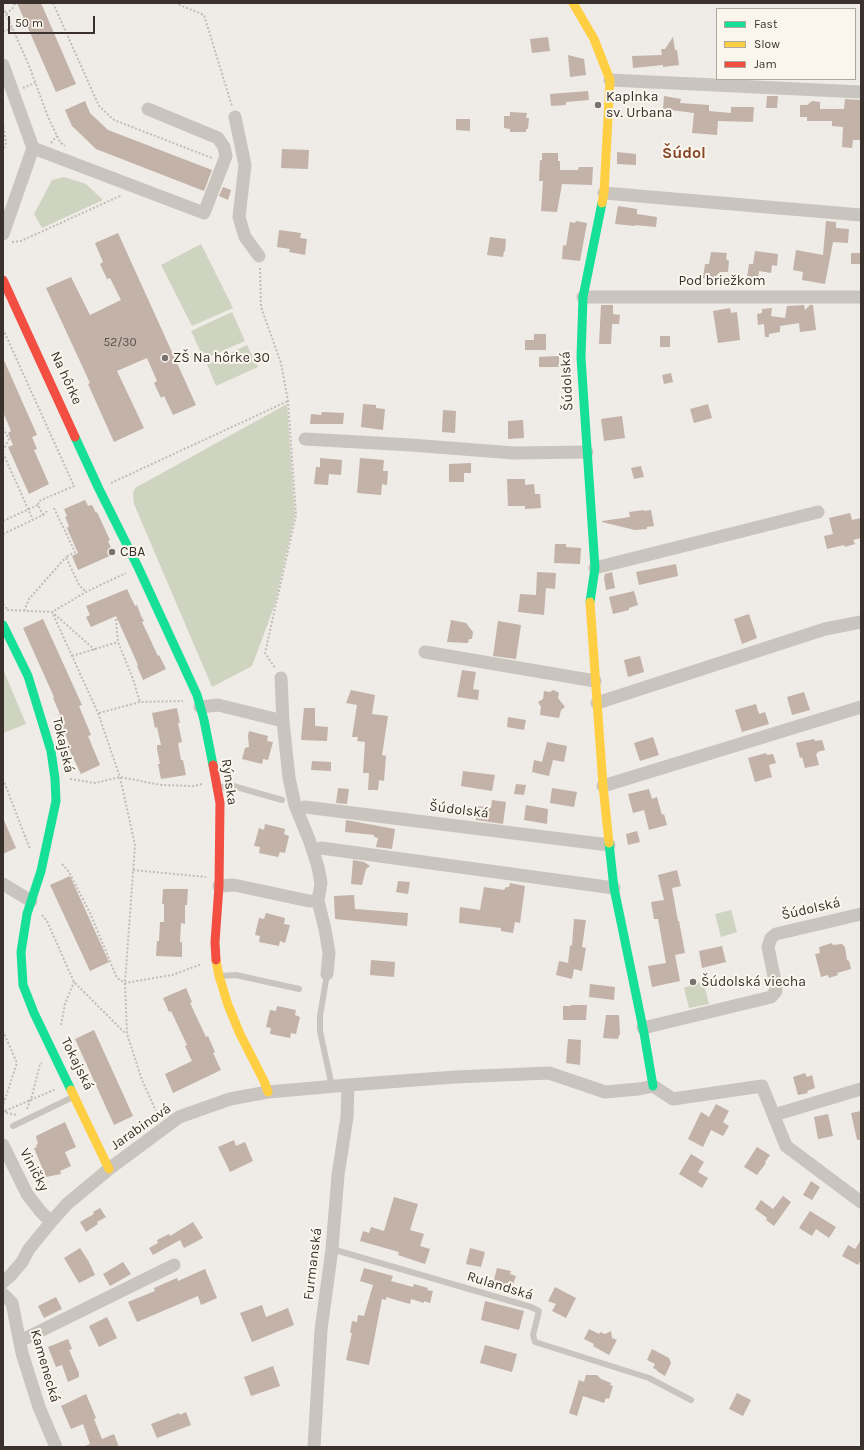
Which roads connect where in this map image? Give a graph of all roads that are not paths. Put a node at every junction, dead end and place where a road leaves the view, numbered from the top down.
1 (573, 3) edge
2 (3, 65) edge
3 (610, 80) junction
4 (861, 92) edge
5 (148, 109) dead end
6 (235, 117) road end
7 (240, 143) junction
8 (224, 147) junction
9 (33, 148) junction
10 (604, 193) junction
11 (861, 215) edge
12 (6, 238) edge
13 (259, 256) road end
14 (3, 280) edge
15 (583, 297) junction
16 (861, 297) edge
17 (305, 439) dead end
18 (587, 452) junction
19 (99, 489) joint
20 (818, 512) dead end
21 (595, 568) junction
22 (861, 622) edge
23 (3, 625) edge
24 (425, 652) dead end
25 (281, 678) road end
26 (595, 681) junction
27 (198, 701) junction
28 (597, 703) junction
29 (861, 707) edge
30 (283, 721) junction
31 (217, 783) junction
32 (603, 786) junction
33 (282, 800) dead end
34 (305, 807) dead end
35 (609, 845) junction
36 (321, 848) dead end
37 (219, 882) junction
38 (3, 884) edge
39 (614, 888) junction
40 (32, 901) junction
41 (318, 901) junction
42 (861, 914) edge
43 (327, 974) joint
44 (219, 976) junction
45 (299, 989) dead end
46 (643, 1028) junction
47 (348, 1085) junction
48 (653, 1086) junction
49 (332, 1087) junction
50 (861, 1089) edge
51 (268, 1092) junction
52 (74, 1097) junction
53 (774, 1115) junction
54 (13, 1126) dead end
55 (3, 1145) edge
56 (109, 1169) junction
57 (861, 1202) edge
58 (51, 1222) junction
59 (332, 1249) junction
60 (174, 1264) dead end
61 (3, 1282) edge
62 (3, 1294) edge
63 (20, 1340) junction
64 (691, 1400) dead end
65 (56, 1447) edge
66 (314, 1447) edge

1 - 3 street, Šúdolská
2 - 9 street
3 - 4 street
3 - 10 street, Šúdolská
5 - 8 street
6 - 7 street
7 - 8 street
7 - 13 street
8 - 9 street
9 - 12 street
10 - 11 street
10 - 15 street, Šúdolská
14 - 19 street, Na hôrke
15 - 16 street, Pod briežkom
15 - 18 street, Šúdolská
17 - 18 street
18 - 21 street, Šúdolská
19 - 27 street, Rýnska
20 - 21 street
21 - 26 street, Šúdolská
22 - 28 street
23 - 40 street, Tokajská
24 - 26 street
25 - 30 street
26 - 28 street, Šúdolská
27 - 30 street
27 - 31 street, Rýnska
28 - 32 street, Šúdolská
29 - 32 street
30 - 41 street
31 - 33 lane
31 - 37 street, Rýnska
32 - 35 street, Šúdolská
34 - 35 street, Šúdolská
35 - 39 street, Šúdolská
36 - 39 street
37 - 41 street
37 - 44 street, Rýnska
38 - 40 street
39 - 46 street, Šúdolská
40 - 52 street, Tokajská
41 - 43 street
42 - 46 street, Šúdolská
43 - 49 lane
44 - 45 lane
44 - 51 street, Rýnska
46 - 48 street, Šúdolská
47 - 48 street, Jarabinová
47 - 49 street, Jarabinová
47 - 59 street, Furmanská
48 - 53 street
49 - 51 street, Jarabinová
50 - 53 street
51 - 56 street, Jarabinová
52 - 54 lane
52 - 56 street, Tokajská
53 - 57 street
55 - 58 street, Viničky
56 - 58 street, Jarabinová
58 - 61 street
59 - 64 lane, Rulandská
59 - 66 street, Furmanská
60 - 63 street
62 - 63 street, Kamenecká
63 - 65 street, Kamenecká

